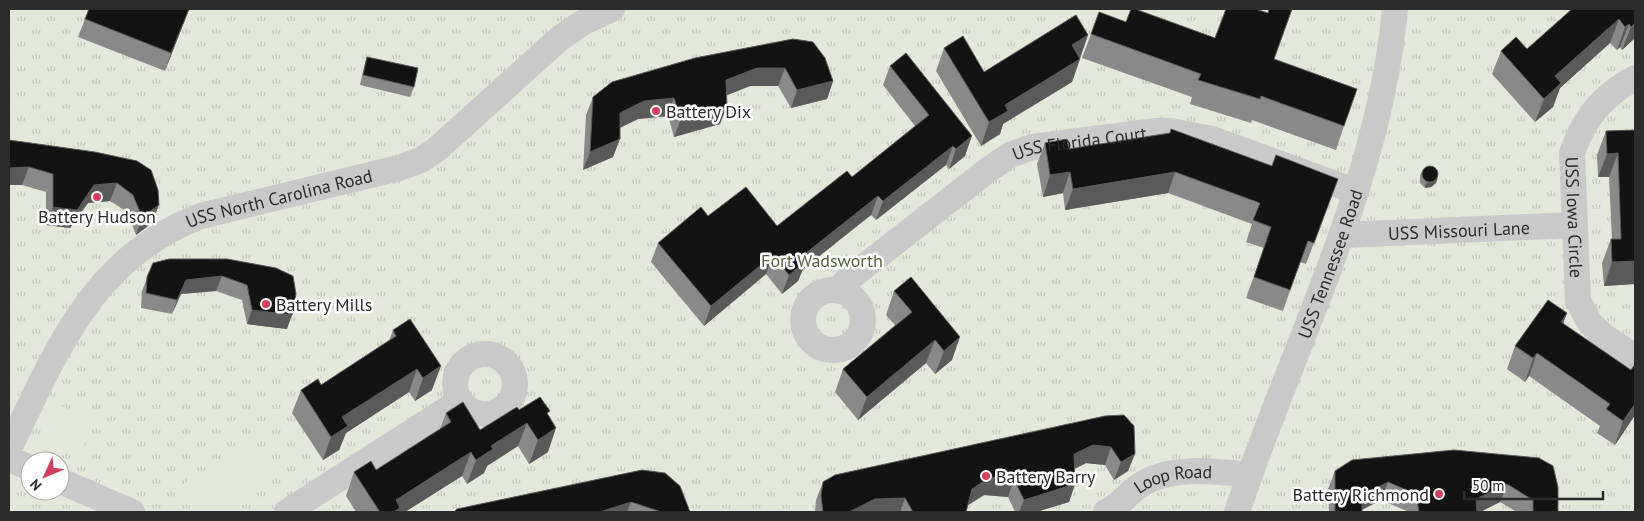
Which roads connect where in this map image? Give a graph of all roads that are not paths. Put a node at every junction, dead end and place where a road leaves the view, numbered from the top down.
1 (612, 9) edge
2 (1395, 9) edge
3 (1635, 78) edge
4 (1356, 191) junction
5 (1574, 225) junction
6 (1343, 234) junction
7 (839, 290) dead end
8 (1635, 357) edge
9 (460, 401) edge
10 (9, 449) edge
11 (1249, 476) junction
12 (70, 485) edge
13 (132, 512) edge
14 (287, 512) edge
15 (1106, 512) edge
16 (1237, 512) edge

1 - 10 street, USS North Carolina Road
2 - 4 street, USS Tennessee Road
3 - 5 street, USS Iowa Circle
4 - 6 street, USS Tennessee Road
4 - 7 street, USS Florida Court
5 - 6 street, USS Missouri Lane
5 - 8 street, USS Iowa Circle
6 - 11 street, USS Tennessee Road
9 - 14 street
11 - 15 street, Loop Road
11 - 16 street, USS Tennessee Road
12 - 13 street

